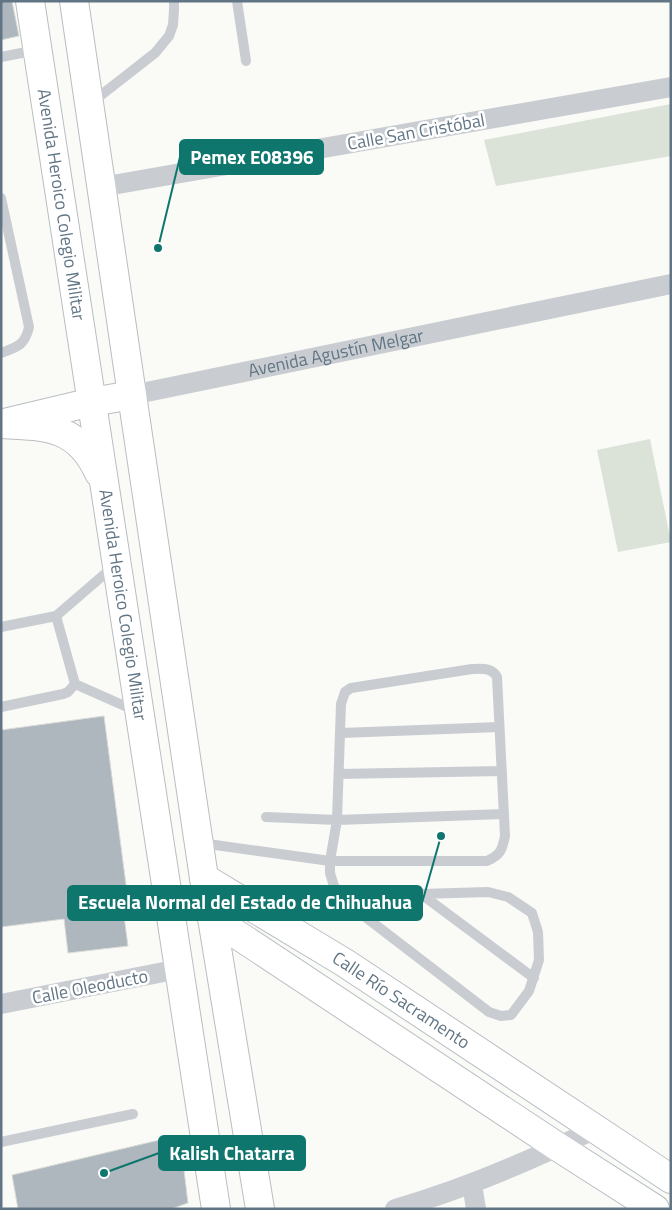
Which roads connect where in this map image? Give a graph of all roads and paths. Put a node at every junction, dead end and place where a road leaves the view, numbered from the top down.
1 (30, 1) edge
2 (74, 1) edge
3 (174, 1) edge
4 (237, 1) edge
5 (38, 50) junction
6 (1, 57) edge
7 (246, 61) dead end
8 (671, 87) edge
9 (89, 104) junction
10 (101, 187) junction
11 (1, 198) edge
12 (671, 284) edge
13 (1, 353) edge
14 (132, 395) junction
15 (92, 402) junction
16 (1, 424) edge
17 (106, 489) junction
18 (117, 564) junction
19 (56, 616) junction
20 (1, 627) edge
21 (76, 684) junction
22 (1, 707) edge
23 (140, 712) junction
24 (499, 727) junction
25 (341, 733) junction
26 (502, 771) junction
27 (339, 774) junction
28 (504, 814) junction
29 (266, 817) dead end
30 (337, 820) junction
31 (199, 843) junction
32 (330, 861) junction
33 (204, 878) junction
34 (422, 894) junction
35 (342, 899) junction
36 (212, 918) junction
37 (179, 969) junction
38 (534, 978) junction
39 (1, 1004) edge
40 (484, 1056) junction
41 (464, 1085) junction
42 (132, 1114) dead end
43 (595, 1129) junction
44 (1, 1142) edge
45 (558, 1147) junction
46 (671, 1179) edge
47 (472, 1184) junction
48 (216, 1209) edge
49 (260, 1209) edge
50 (395, 1209) edge
51 (476, 1209) edge
52 (655, 1209) edge

1 - 5 main road, Avenida Heroico Colegio Militar
2 - 9 main road
3 - 9 lane
4 - 7 lane
5 - 6 lane
5 - 15 main road, Avenida Heroico Colegio Militar
8 - 10 street, Calle San Cristóbal
9 - 10 main road
10 - 14 main road
11 - 13 lane
12 - 14 street, Avenida Agustín Melgar
14 - 15 main road, Avenida Agustín Melgar
14 - 31 main road
15 - 16 main road, Avenida Agustín Melgar
15 - 17 main road, Avenida Heroico Colegio Militar
16 - 17 main road
17 - 18 main road, Avenida Heroico Colegio Militar
18 - 19 lane
18 - 23 main road, Avenida Heroico Colegio Militar
19 - 20 lane
19 - 21 lane
21 - 22 lane
21 - 23 lane
23 - 37 main road, Avenida Heroico Colegio Militar
24 - 25 lane
24 - 25 lane
24 - 26 lane
25 - 27 lane
26 - 27 lane
26 - 28 lane
27 - 30 lane
28 - 30 lane
28 - 32 lane
29 - 30 lane
30 - 32 lane
31 - 32 lane
31 - 33 main road
32 - 35 lane
33 - 36 main road
33 - 40 main road, Calle Río Sacramento
34 - 35 lane
34 - 38 lane
34 - 38 lane
35 - 38 lane
36 - 41 main road, Calle Río Sacramento
36 - 49 main road
37 - 39 street, Calle Oleoducto
37 - 48 main road, Avenida Heroico Colegio Militar
40 - 41 main road
40 - 43 main road, Calle Río Sacramento
41 - 45 main road, Calle Río Sacramento
42 - 44 lane
43 - 45 street
43 - 46 main road, Calle Río Sacramento
45 - 47 street
45 - 52 main road, Calle Río Sacramento
47 - 50 street
47 - 51 street

